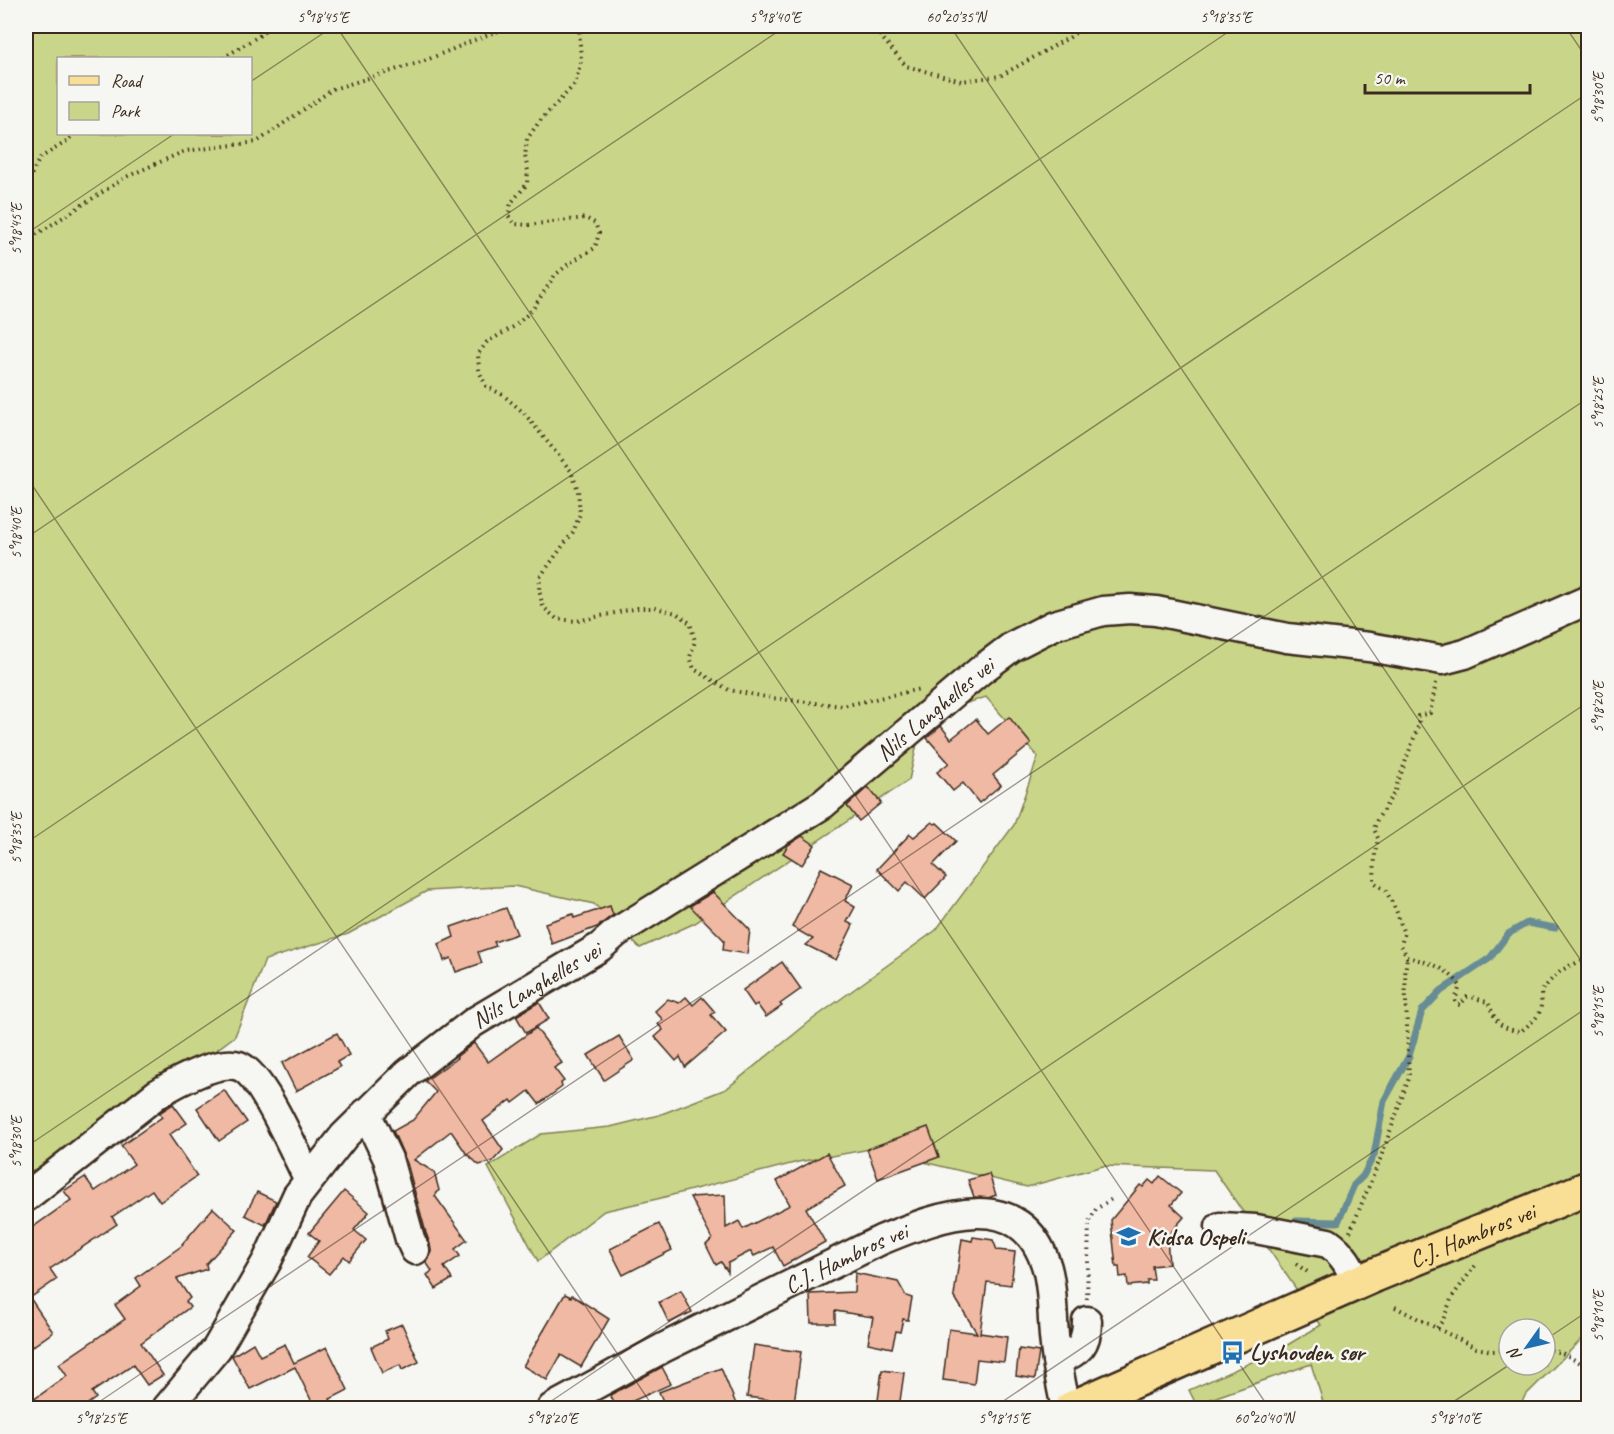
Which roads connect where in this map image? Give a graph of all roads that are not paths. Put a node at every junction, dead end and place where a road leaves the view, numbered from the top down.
1 (1588, 600) edge
2 (366, 1113) junction
3 (309, 1180) junction
4 (1588, 1188) edge
5 (26, 1197) edge
6 (1220, 1227) dead end
7 (415, 1250) dead end
8 (1358, 1284) junction
9 (1087, 1321) road end
10 (1057, 1360) junction
11 (167, 1408) edge
12 (552, 1408) edge
13 (1066, 1408) edge
14 (1072, 1408) edge

1 - 2 street, Nils Langhelles vei
2 - 3 street, Nils Langhelles vei
2 - 7 street
3 - 5 street
3 - 11 street, Nils Langhelles vei
4 - 8 main road, C.J. Hambros vei
6 - 8 street
8 - 14 main road, C.J. Hambros vei
9 - 10 street
10 - 12 street, C.J. Hambros vei
10 - 13 street, C.J. Hambros vei

